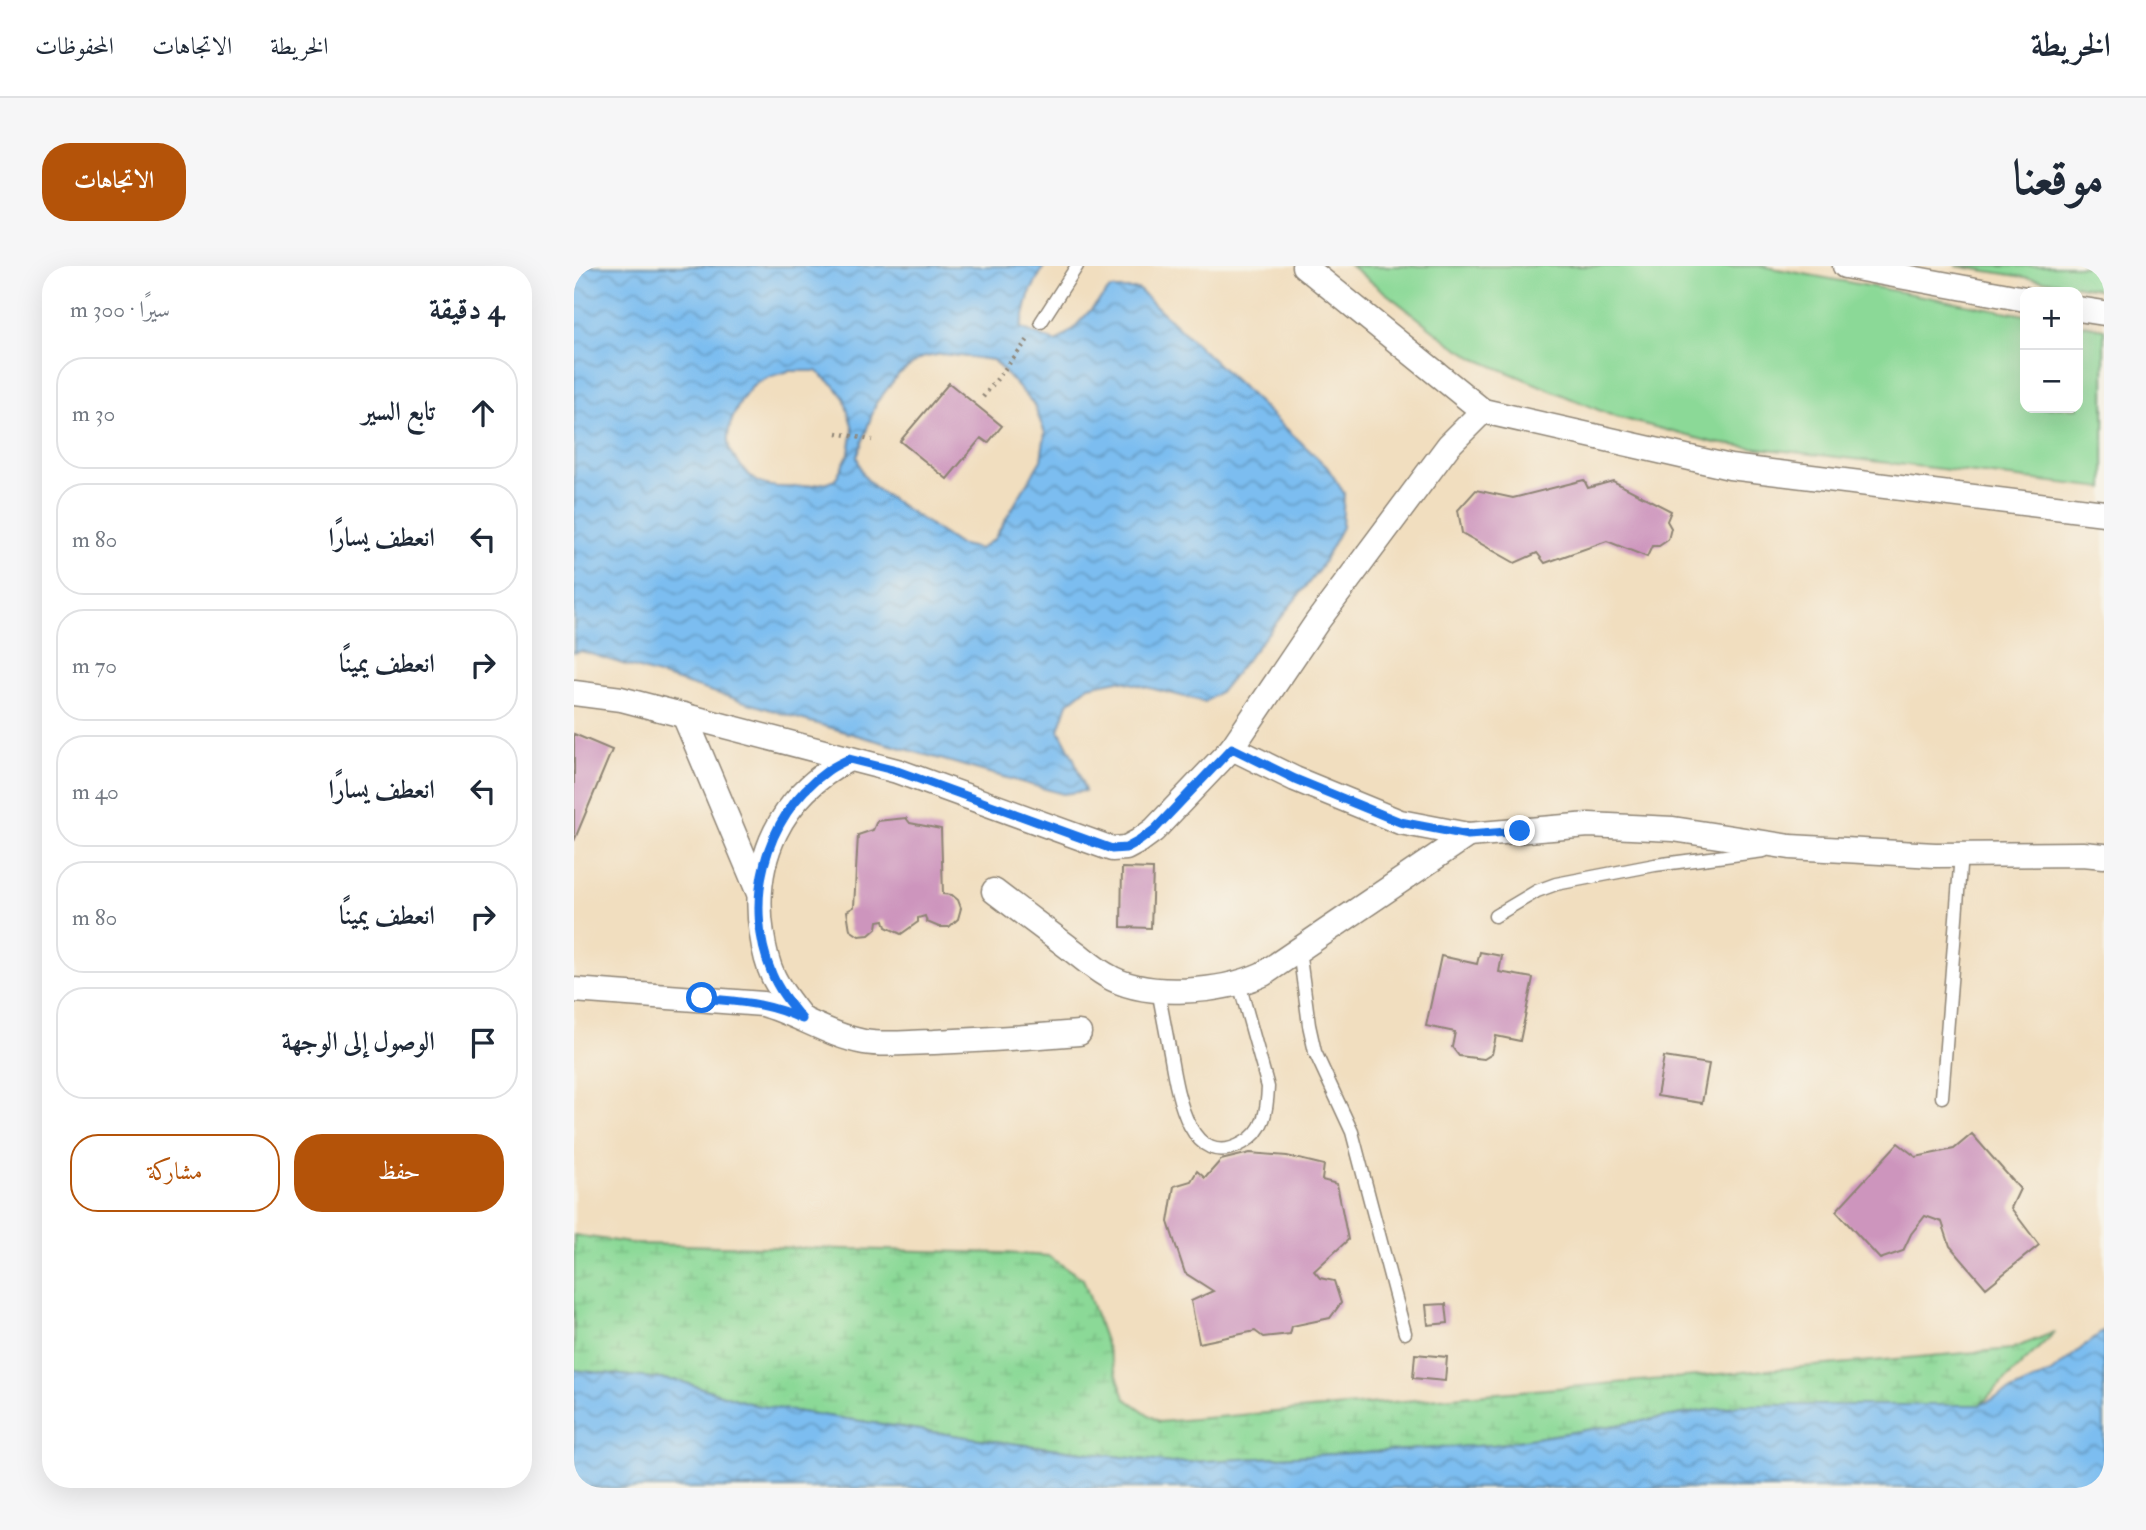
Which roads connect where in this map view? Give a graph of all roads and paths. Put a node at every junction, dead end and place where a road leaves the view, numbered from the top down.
1 (1077, 266) edge
2 (1304, 266) edge
3 (1844, 266) edge
4 (2020, 298) edge
5 (2083, 310) edge
6 (2104, 313) edge
7 (1041, 322) joint
8 (983, 397) dead end
9 (1483, 411) junction
10 (837, 433) dead end
11 (872, 440) dead end
12 (2104, 513) edge
13 (574, 693) edge
14 (684, 715) junction
15 (1232, 748) junction
16 (849, 759) junction
17 (1468, 835) junction
18 (1790, 847) junction
19 (1961, 854) junction
20 (2104, 856) edge
21 (758, 891) junction
22 (994, 891) dead end
23 (1495, 916) dead end
24 (1299, 950) junction
25 (1239, 984) junction
26 (574, 990) edge
27 (1158, 990) junction
28 (802, 1019) junction
29 (1079, 1033) dead end
30 (1942, 1097) dead end
31 (1405, 1333) dead end

1 - 7 lane
2 - 9 street
3 - 4 street
5 - 6 street
7 - 8 path
9 - 12 street
9 - 15 street
10 - 11 path
13 - 14 street
14 - 16 street
14 - 21 street
15 - 16 street
15 - 17 street
16 - 21 street
17 - 18 street
17 - 24 street
18 - 19 street
18 - 23 lane
19 - 20 street
19 - 30 lane
21 - 28 street
22 - 27 street
24 - 25 street
24 - 31 lane
25 - 27 street
25 - 27 lane
26 - 28 street
28 - 29 street

